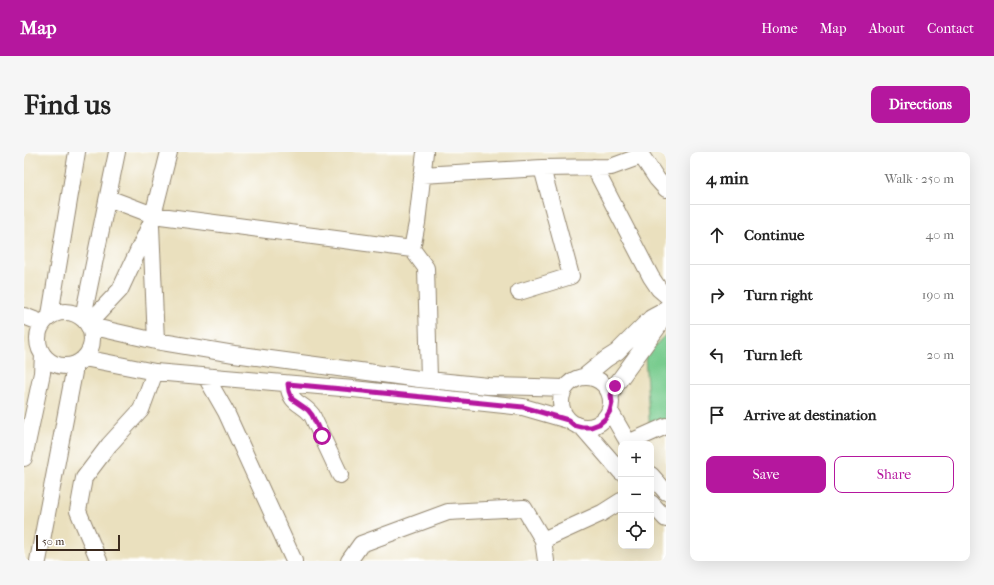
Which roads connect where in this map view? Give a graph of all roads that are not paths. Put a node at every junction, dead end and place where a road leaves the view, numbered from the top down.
1 (77, 152) edge
2 (118, 152) edge
3 (169, 152) edge
4 (425, 152) edge
5 (640, 154) edge
6 (594, 167) junction
7 (542, 168) junction
8 (422, 175) junction
9 (666, 189) edge
10 (108, 198) junction
11 (152, 219) junction
12 (412, 249) junction
13 (519, 292) dead end
14 (666, 295) edge
15 (665, 310) edge
16 (24, 316) edge
17 (46, 319) junction
18 (87, 322) junction
19 (156, 341) junction
20 (35, 349) edge
21 (79, 362) junction
22 (155, 372) junction
23 (585, 376) junction
24 (206, 377) junction
25 (429, 380) junction
26 (288, 384) junction
27 (564, 388) junction
28 (611, 395) junction
29 (610, 411) junction
30 (568, 420) junction
31 (666, 426) edge
32 (582, 427) junction
33 (628, 441) edge
34 (633, 441) edge
35 (24, 458) edge
36 (618, 469) edge
37 (340, 475) dead end
38 (653, 477) edge
39 (666, 492) edge
40 (618, 503) edge
41 (654, 506) edge
42 (666, 519) edge
43 (543, 540) junction
44 (38, 561) edge
45 (99, 561) edge
46 (294, 561) edge
47 (350, 561) edge
48 (546, 561) edge

1 - 17 street
2 - 10 street
3 - 11 street
4 - 8 street
5 - 6 street
5 - 9 street
6 - 7 street
6 - 14 street
7 - 8 street
7 - 13 street
8 - 12 street
10 - 11 street
10 - 18 street
11 - 12 street
11 - 18 street
11 - 19 street
12 - 25 street
15 - 23 street
15 - 28 street
16 - 17 street
17 - 18 street
17 - 20 street
18 - 19 street
18 - 21 street
19 - 25 street
20 - 21 street
20 - 35 street
21 - 22 street
21 - 44 street
22 - 24 street
22 - 45 street
23 - 27 street
23 - 28 street
24 - 26 street
24 - 46 street
25 - 27 street
26 - 30 street
26 - 37 street
27 - 30 street
28 - 29 street
29 - 32 street
29 - 33 street
30 - 32 street
31 - 34 street
32 - 36 street
38 - 39 street
40 - 43 street
41 - 42 street
43 - 47 street
43 - 48 street

